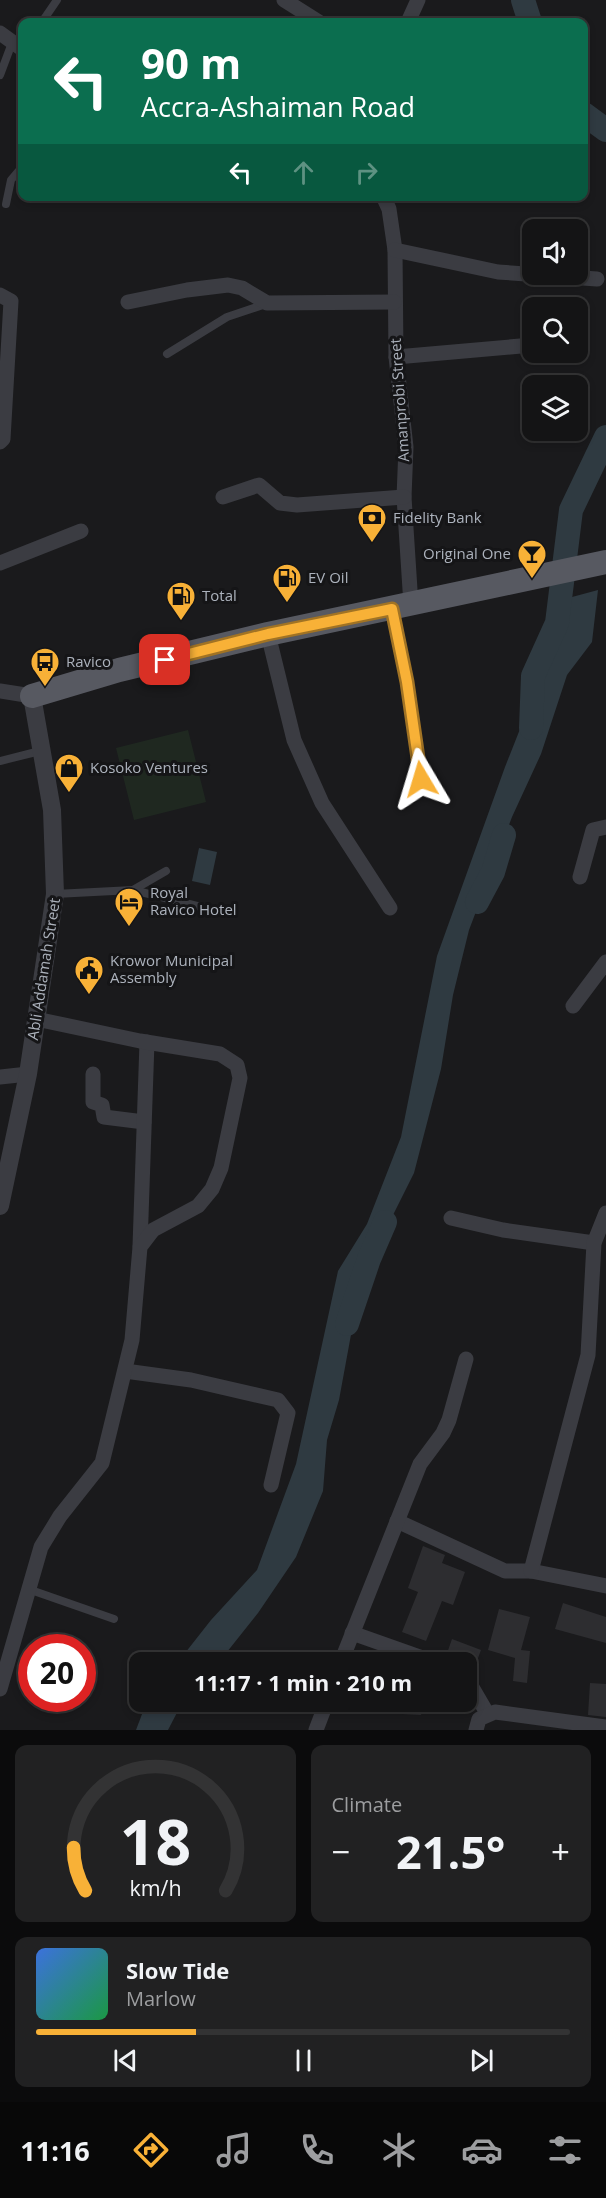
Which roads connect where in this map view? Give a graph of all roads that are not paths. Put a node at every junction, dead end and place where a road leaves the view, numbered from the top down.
1 (57, 0) edge
2 (284, 0) edge
3 (418, 0) edge
4 (45, 18) edge
5 (313, 18) edge
6 (410, 18) edge
7 (11, 42) edge
8 (0, 75) edge
9 (18, 172) edge
10 (386, 201) edge
11 (6, 204) dead end
12 (395, 249) junction
13 (597, 279) dead end
14 (0, 295) edge
15 (394, 302) junction
16 (128, 303) dead end
17 (267, 303) junction
18 (522, 346) edge
19 (167, 354) dead end
20 (396, 357) junction
21 (0, 442) edge
22 (224, 497) dead end
23 (404, 497) junction
24 (81, 531) dead end
25 (0, 563) edge
26 (605, 563) edge
27 (401, 607) junction
28 (268, 634) junction
29 (0, 691) edge
30 (32, 696) junction
31 (40, 751) junction
32 (0, 761) edge
33 (421, 779) dead end
34 (606, 827) edge
35 (166, 871) dead end
36 (580, 877) dead end
37 (133, 890) junction
38 (55, 894) junction
39 (390, 908) dead end
40 (213, 910) dead end
41 (606, 962) edge
42 (573, 1006) dead end
43 (36, 1019) junction
44 (147, 1042) junction
45 (28, 1074) junction
46 (93, 1074) dead end
47 (0, 1077) edge
48 (144, 1122) junction
49 (0, 1206) edge
50 (606, 1213) edge
51 (451, 1218) dead end
52 (594, 1243) junction
53 (140, 1247) junction
54 (466, 1359) dead end
55 (125, 1371) junction
56 (271, 1485) dead end
57 (397, 1521) junction
58 (531, 1571) junction
59 (606, 1586) edge
60 (28, 1589) junction
61 (114, 1619) dead end
62 (352, 1633) junction
63 (345, 1652) edge
64 (406, 1652) edge
65 (0, 1689) edge
66 (477, 1696) edge
67 (323, 1712) edge
68 (487, 1713) junction
69 (606, 1727) edge
70 (316, 1730) edge
71 (476, 1730) edge

1 - 4 lane
2 - 5 street
3 - 6 street
7 - 8 lane
9 - 11 lane
10 - 12 street, Amanprobi Street
12 - 13 street
12 - 15 street, Amanprobi Street
14 - 21 street
15 - 17 street
15 - 20 street, Amanprobi Street
16 - 17 street
17 - 19 lane
18 - 20 street
20 - 23 street, Amanprobi Street
22 - 23 street
23 - 27 street, Amanprobi Street
24 - 25 street
26 - 27 main road
27 - 28 main road
27 - 33 lane
28 - 30 main road
28 - 39 street
29 - 30 street
30 - 31 street, Abli Addamah Street
31 - 32 lane
31 - 38 street, Abli Addamah Street
34 - 36 street
35 - 37 lane
37 - 38 lane
37 - 40 lane
38 - 43 street, Abli Addamah Street
41 - 42 street
43 - 44 street
43 - 45 street, Abli Addamah Street
44 - 48 street
44 - 53 street
45 - 47 street
45 - 49 street, Abli Addamah Street
46 - 48 street
48 - 53 street
50 - 52 street
51 - 52 street
52 - 58 street
53 - 55 street
54 - 57 street
55 - 56 street
55 - 60 street
57 - 58 street
57 - 62 street
58 - 59 street
60 - 61 lane
60 - 65 street
62 - 63 street
62 - 64 street
66 - 68 street
67 - 70 street
68 - 69 street
68 - 71 street

